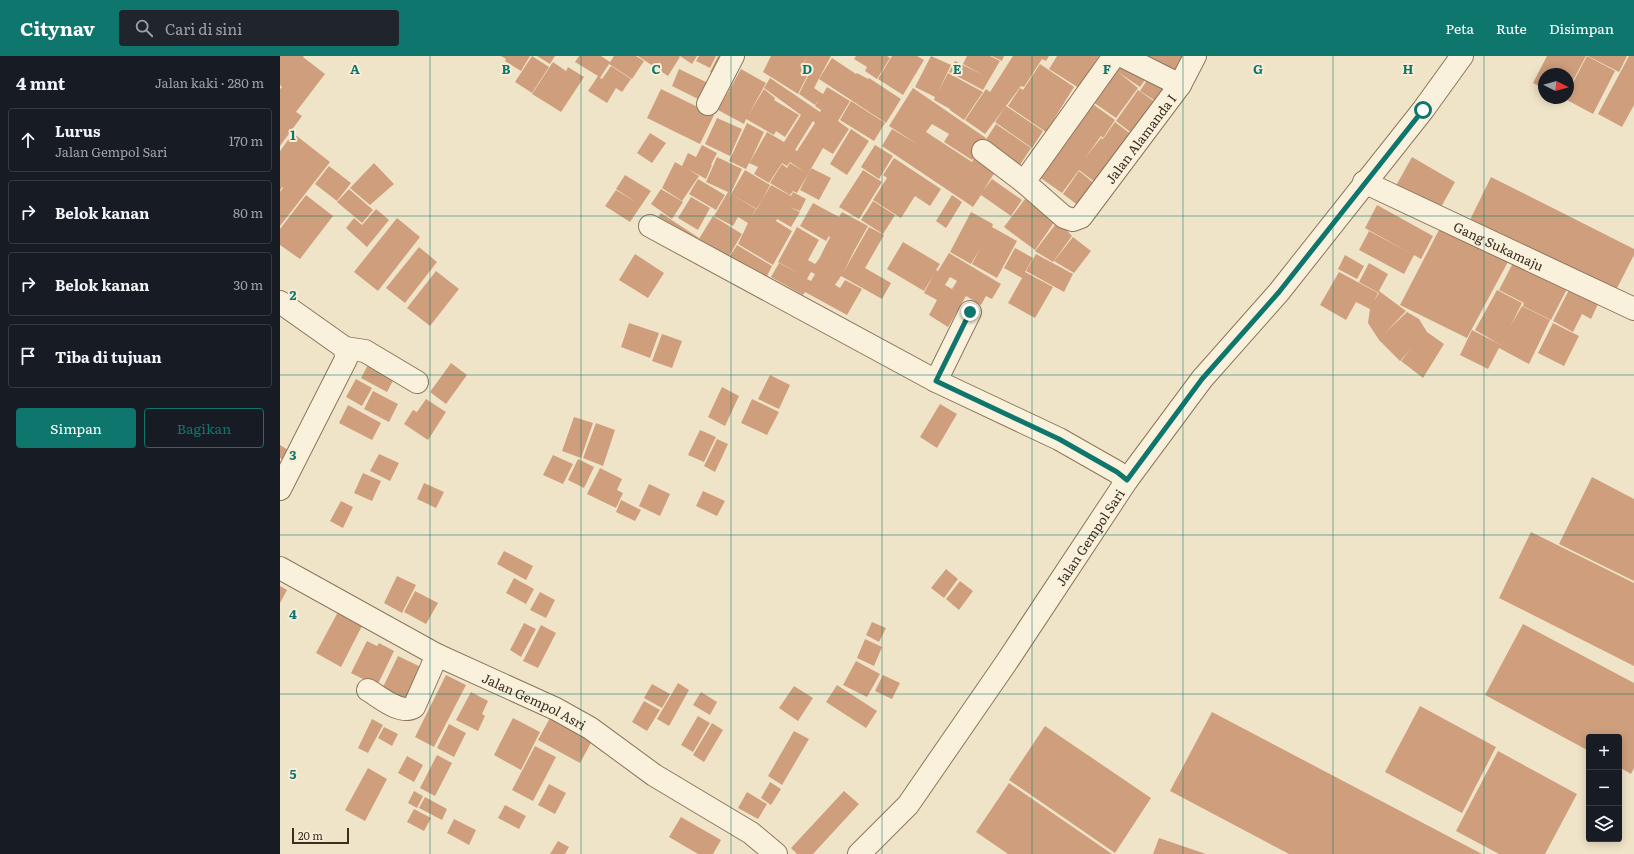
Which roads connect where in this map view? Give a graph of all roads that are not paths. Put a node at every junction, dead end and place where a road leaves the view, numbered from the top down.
1 (733, 56) edge
2 (1114, 56) edge
3 (1122, 56) edge
4 (1195, 56) edge
5 (1462, 56) edge
6 (1180, 85) junction
7 (708, 104) dead end
8 (983, 151) dead end
9 (1024, 182) junction
10 (1364, 182) junction
11 (650, 226) dead end
12 (280, 302) edge
13 (1634, 309) edge
14 (970, 312) dead end
15 (345, 348) junction
16 (936, 381) junction
17 (417, 382) dead end
18 (1127, 480) junction
19 (280, 488) edge
20 (280, 568) edge
21 (437, 655) junction
22 (368, 690) dead end
23 (776, 854) edge
24 (859, 854) edge

1 - 7 street
2 - 9 street
3 - 6 street
4 - 6 street, Jalan Alamanda I
5 - 10 street, Jalan Gempol Sari
6 - 9 street, Jalan Alamanda I
8 - 9 street
10 - 13 street, Gang Sukamaju
10 - 18 street, Jalan Gempol Sari
11 - 16 street
12 - 15 street
14 - 16 street
15 - 17 street
15 - 19 street
16 - 18 street
18 - 24 street, Jalan Gempol Sari
20 - 21 street, Jalan Gempol Asri
21 - 22 street
21 - 23 street, Jalan Gempol Asri

